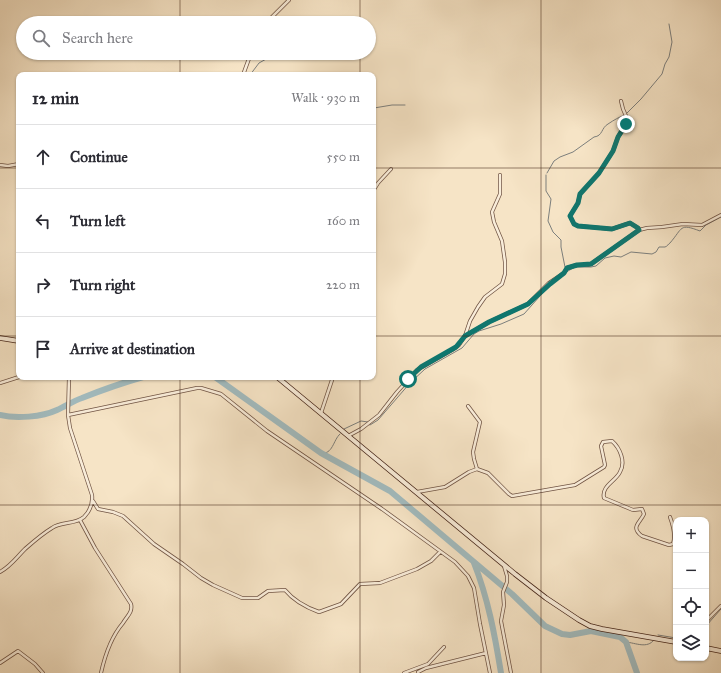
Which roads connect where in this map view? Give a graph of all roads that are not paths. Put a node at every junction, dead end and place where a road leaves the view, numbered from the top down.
1 (288, 0) edge
2 (273, 16) edge
3 (248, 60) edge
4 (244, 72) edge
5 (621, 101) dead end
6 (0, 165) edge
7 (16, 165) edge
8 (391, 169) dead end
9 (500, 175) dead end
10 (376, 186) edge
11 (721, 215) edge
12 (639, 230) junction
13 (465, 336) junction
14 (0, 338) edge
15 (16, 341) edge
16 (16, 378) edge
17 (68, 380) edge
18 (281, 380) edge
19 (332, 380) edge
20 (0, 383) edge
21 (468, 406) dead end
22 (321, 413) junction
23 (68, 414) junction
24 (347, 436) junction
25 (477, 469) junction
26 (417, 492) junction
27 (93, 501) junction
28 (670, 517) dead end
29 (80, 520) junction
30 (440, 552) junction
31 (503, 564) junction
32 (0, 572) edge
33 (721, 606) edge
34 (709, 618) edge
35 (673, 641) edge
36 (444, 647) dead end
37 (709, 649) edge
38 (721, 651) edge
39 (486, 653) junction
40 (0, 663) edge
41 (418, 672) edge
42 (43, 673) edge
43 (101, 673) edge
44 (404, 673) edge
45 (490, 673) edge
46 (510, 673) edge

1 - 2 street
3 - 4 street
5 - 12 street
6 - 7 street
8 - 10 street
9 - 13 street
11 - 12 street
12 - 13 street
13 - 24 street
14 - 15 main road
16 - 20 street
17 - 23 street
18 - 22 main road
19 - 22 street
21 - 25 street
22 - 24 main road
23 - 27 street
23 - 30 street
24 - 26 main road
25 - 26 street
25 - 28 street
26 - 31 main road
27 - 29 street
27 - 30 street
29 - 32 street
29 - 43 street
30 - 39 street
31 - 35 main road
31 - 46 street
33 - 34 street
36 - 44 street
37 - 38 main road
39 - 41 street
39 - 45 street
40 - 42 street

